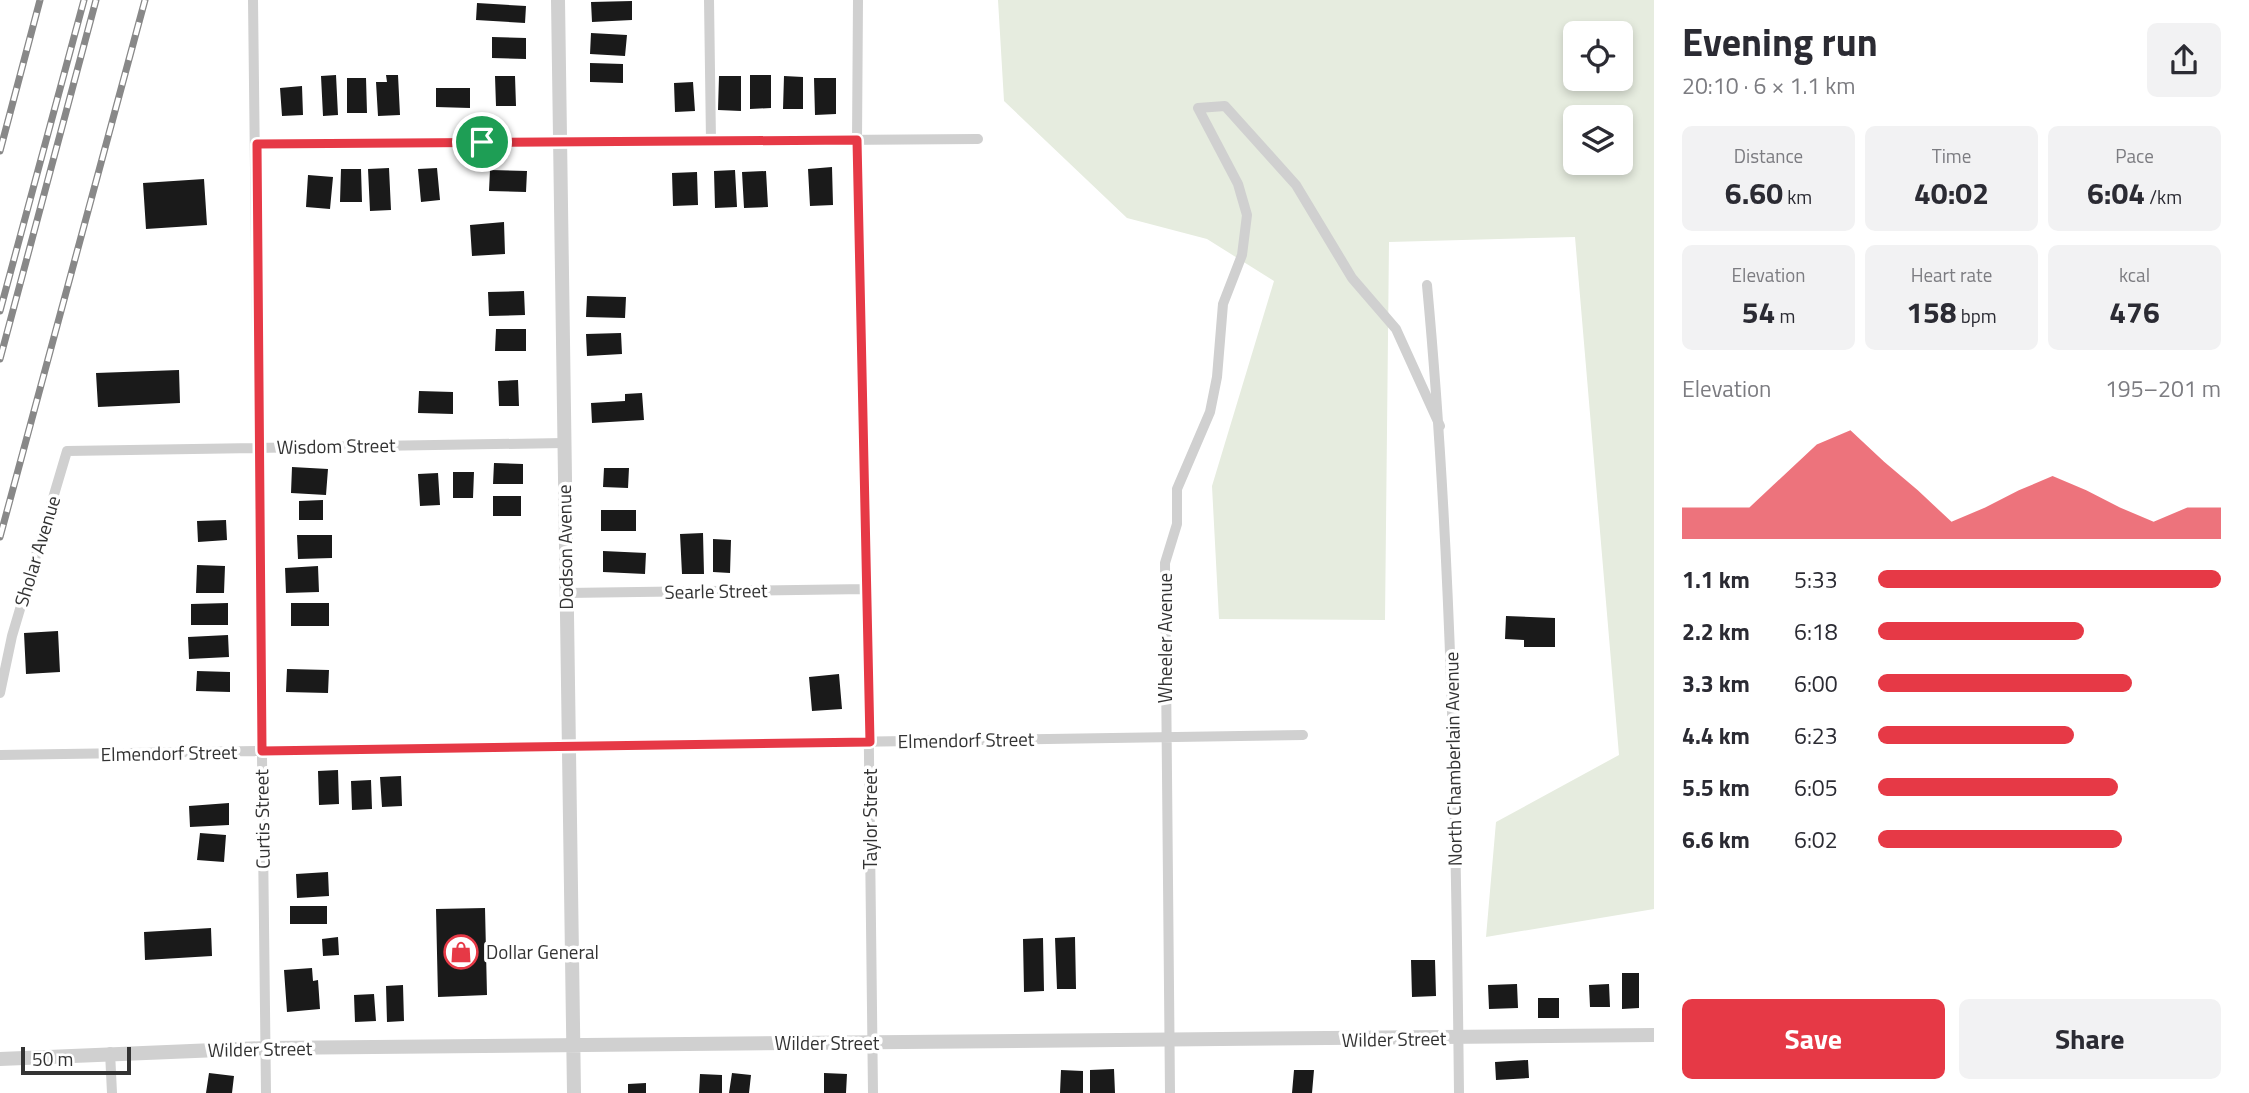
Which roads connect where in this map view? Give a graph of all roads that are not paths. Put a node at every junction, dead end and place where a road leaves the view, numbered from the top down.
1 (253, 0) edge
2 (558, 0) edge
3 (709, 0) edge
4 (859, 0) edge
5 (1225, 106) joint
6 (978, 139) dead end
7 (857, 140) junction
8 (711, 141) junction
9 (558, 142) junction
10 (257, 144) junction
11 (1427, 285) dead end
12 (1440, 426) junction
13 (564, 443) junction
14 (258, 448) junction
15 (67, 451) joint
16 (867, 589) junction
17 (566, 593) junction
18 (0, 693) edge
19 (1303, 735) dead end
20 (1165, 737) junction
21 (870, 742) junction
22 (567, 746) junction
23 (262, 751) junction
24 (0, 755) edge
25 (1654, 1035) edge
26 (1458, 1038) junction
27 (1169, 1042) junction
28 (872, 1043) junction
29 (573, 1046) junction
30 (265, 1048) junction
31 (110, 1052) junction
32 (0, 1059) edge
33 (111, 1093) edge
34 (265, 1093) edge
35 (573, 1093) edge
36 (873, 1093) edge
37 (1170, 1093) edge
38 (1459, 1093) edge

1 - 10 street, Curtis Street
2 - 9 street, Dodson Avenue
3 - 8 street
4 - 7 street, Taylor Street
5 - 12 street, North Chamberlain Avenue
5 - 20 street, Wheeler Avenue
6 - 7 street
7 - 8 street
7 - 16 street, Taylor Street
8 - 9 street
9 - 10 street
9 - 13 street, Dodson Avenue
10 - 14 street, Curtis Street
11 - 12 street, North Chamberlain Avenue
12 - 26 street, North Chamberlain Avenue
13 - 14 street, Wisdom Street
13 - 17 street, Dodson Avenue
14 - 15 street, Wisdom Street
14 - 23 street, Curtis Street
15 - 18 street, Sholar Avenue
16 - 17 street, Searle Street
16 - 21 street, Taylor Street
17 - 22 street, Dodson Avenue
19 - 20 street, Elmendorf Street
20 - 21 street, Elmendorf Street
20 - 27 street, Wheeler Avenue
21 - 22 street, Elmendorf Street
21 - 28 street, Taylor Street
22 - 23 street, Elmendorf Street
22 - 29 street, Dodson Avenue
23 - 24 street, Elmendorf Street
23 - 30 street, Curtis Street
25 - 26 street, Wilder Street
26 - 27 street, Wilder Street
26 - 38 street, North Chamberlain Avenue
27 - 28 street, Wilder Street
27 - 37 street, Wheeler Avenue
28 - 29 street, Wilder Street
28 - 36 street, Taylor Street
29 - 30 street, Wilder Street
29 - 35 street, Dodson Avenue
30 - 31 street, Wilder Street
30 - 34 street, Curtis Street
31 - 32 street, Wilder Street
31 - 33 street

